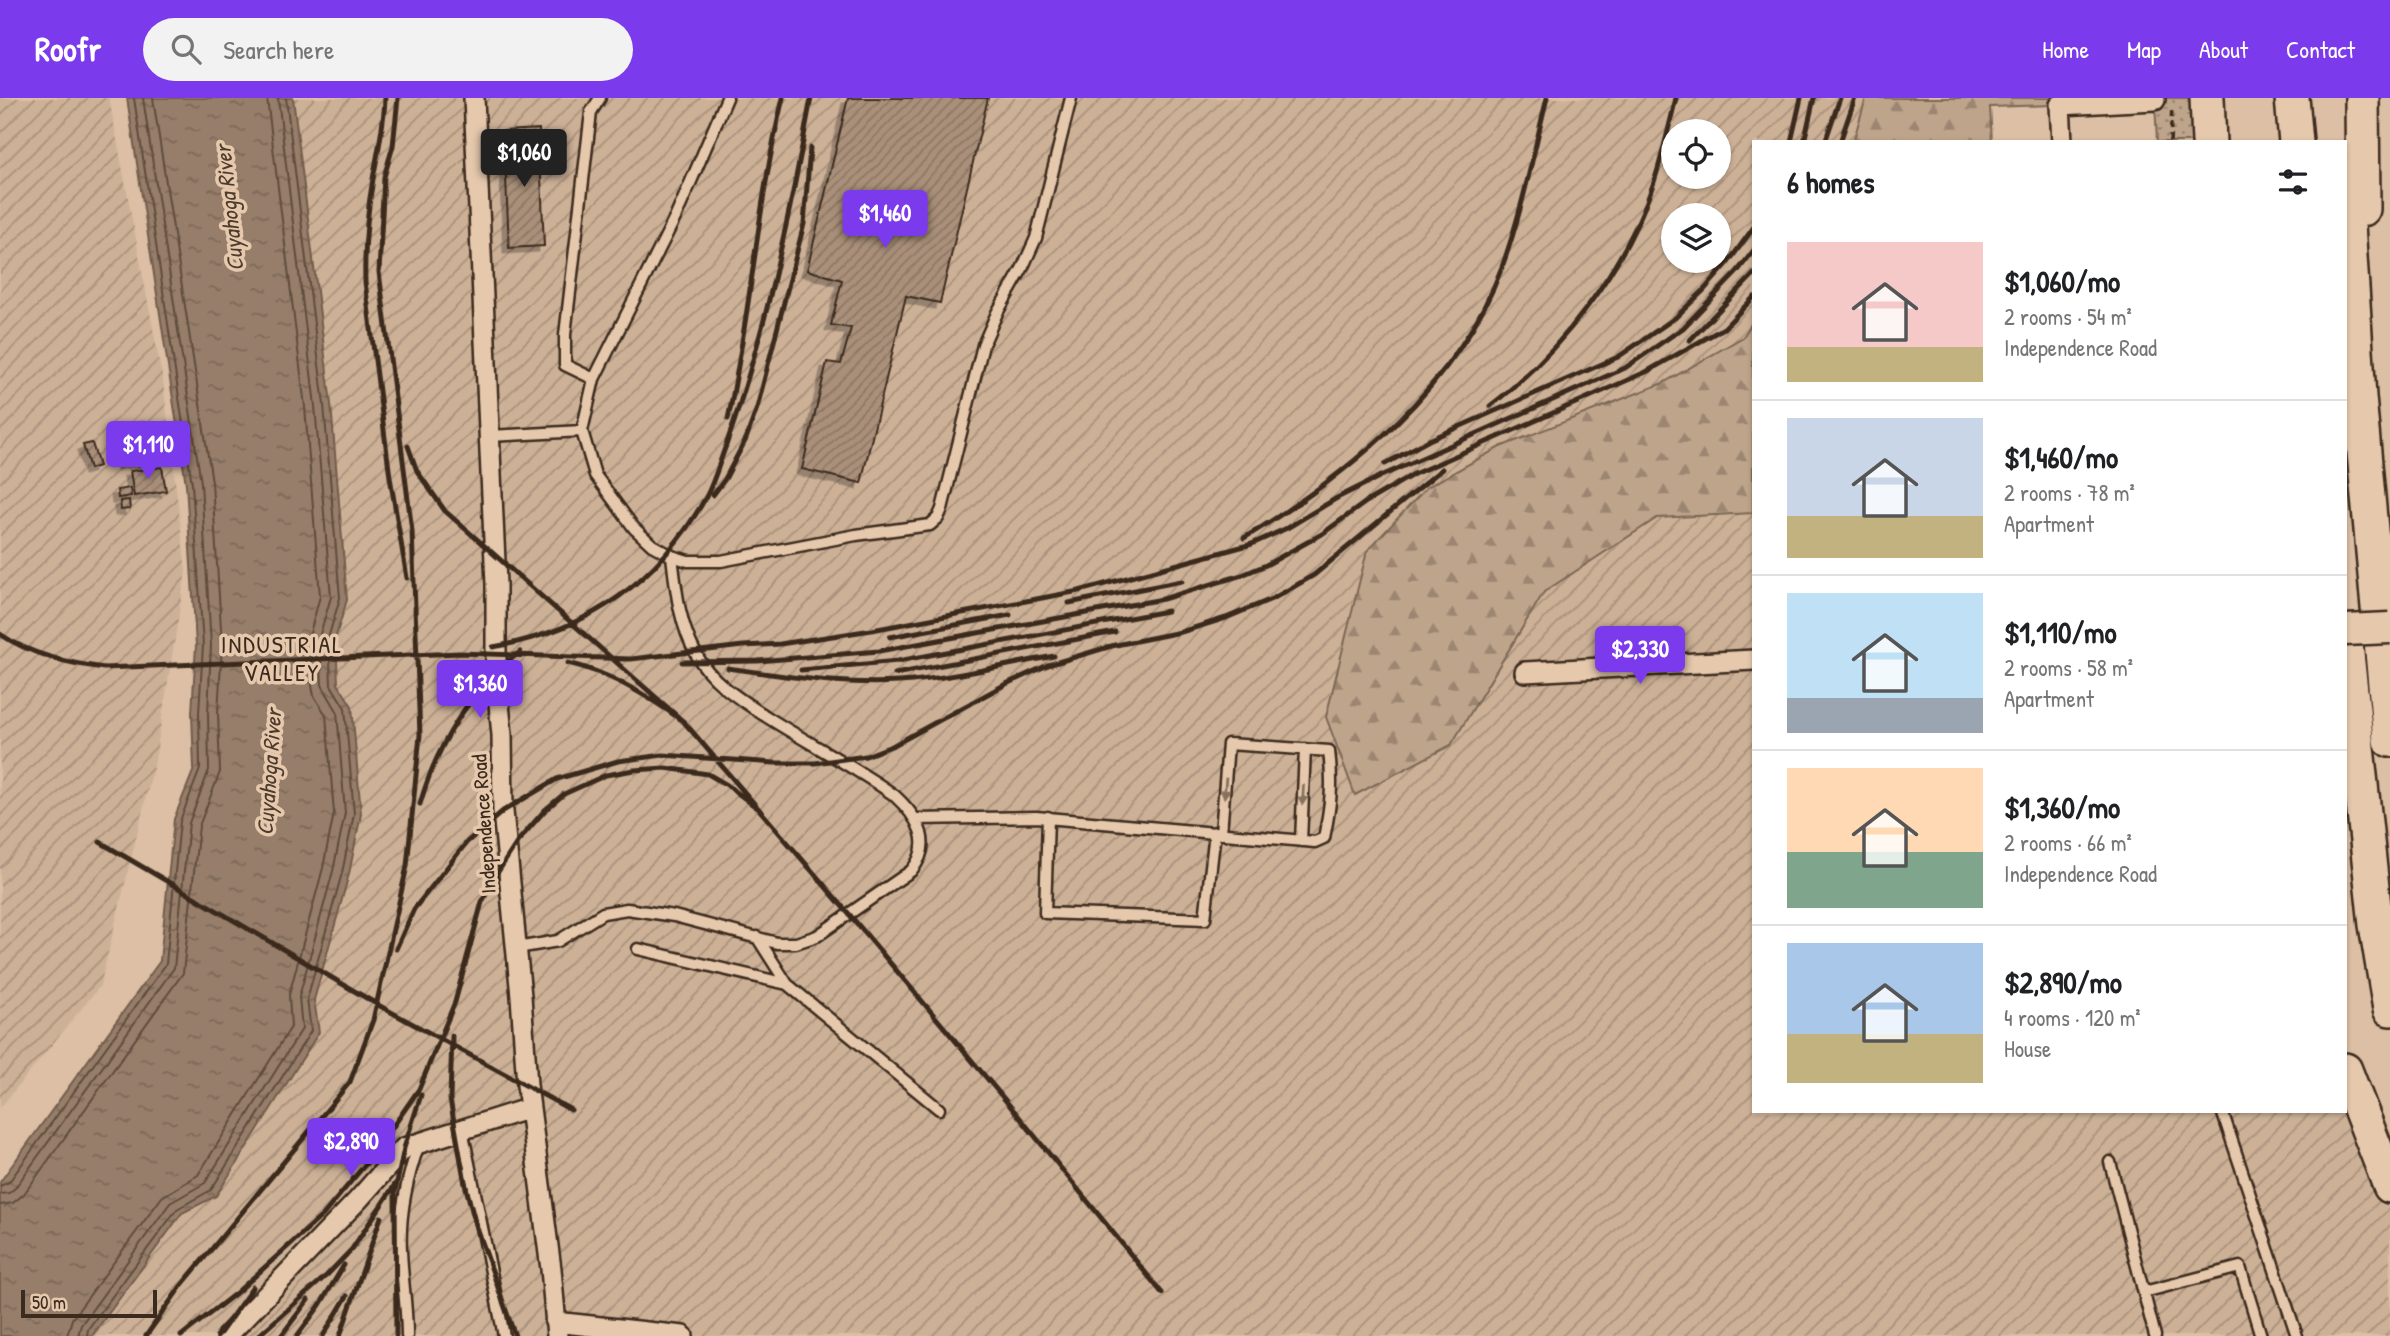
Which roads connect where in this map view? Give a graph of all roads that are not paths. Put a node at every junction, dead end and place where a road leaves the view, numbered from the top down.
1 (474, 98) edge
2 (600, 98) edge
3 (727, 98) edge
4 (1070, 98) edge
5 (2207, 98) edge
6 (2292, 98) edge
7 (2340, 98) edge
8 (2362, 98) edge
9 (2164, 99) edge
10 (2125, 100) edge
11 (2062, 140) edge
12 (2209, 140) edge
13 (2296, 140) edge
14 (2343, 140) edge
15 (2347, 209) edge
16 (594, 379) junction
17 (2359, 397) junction
18 (582, 431) junction
19 (489, 436) junction
20 (672, 556) junction
21 (2390, 628) edge
22 (2347, 633) edge
23 (2347, 652) edge
24 (1752, 660) edge
25 (1525, 672) dead end
26 (2390, 740) edge
27 (1305, 750) junction
28 (1048, 817) junction
29 (915, 819) junction
30 (1218, 832) junction
31 (1301, 841) junction
32 (757, 937) junction
33 (517, 948) junction
34 (638, 949) dead end
35 (787, 984) junction
36 (2390, 1009) edge
37 (2347, 1075) edge
38 (530, 1108) junction
39 (939, 1109) dead end
40 (2223, 1113) edge
41 (461, 1129) junction
42 (419, 1144) junction
43 (2110, 1162) dead end
44 (2390, 1186) edge
45 (2144, 1292) junction
46 (556, 1329) edge
47 (227, 1336) edge
48 (407, 1336) edge
49 (504, 1336) edge
50 (683, 1336) edge
51 (2155, 1336) edge
52 (2261, 1336) edge
53 (2297, 1336) edge

1 - 19 street, Independence Road
2 - 16 lane
3 - 16 lane
4 - 20 lane
5 - 12 highway
6 - 13 highway
7 - 14 highway
8 - 17 highway
9 - 10 street
10 - 11 street
15 - 17 highway
16 - 18 lane
17 - 26 highway
18 - 19 lane
18 - 20 lane
19 - 33 street, Independence Road
20 - 29 lane
21 - 22 main road, bridge
23 - 36 highway
24 - 25 street
27 -> 30 lane
27 -> 31 lane
27 - 31 lane
28 - 29 lane
28 - 30 lane
28 - 30 lane
29 - 32 lane
30 - 31 lane
32 - 33 lane
32 - 35 lane
33 - 38 street, Independence Road
34 - 35 lane
35 - 39 lane
37 - 44 highway
38 - 41 street
38 - 46 street, Independence Road
40 - 53 lane
41 - 42 street
41 - 49 lane
42 - 47 street
42 - 48 lane
43 - 45 lane
45 - 51 lane
45 - 52 lane
46 - 50 street

